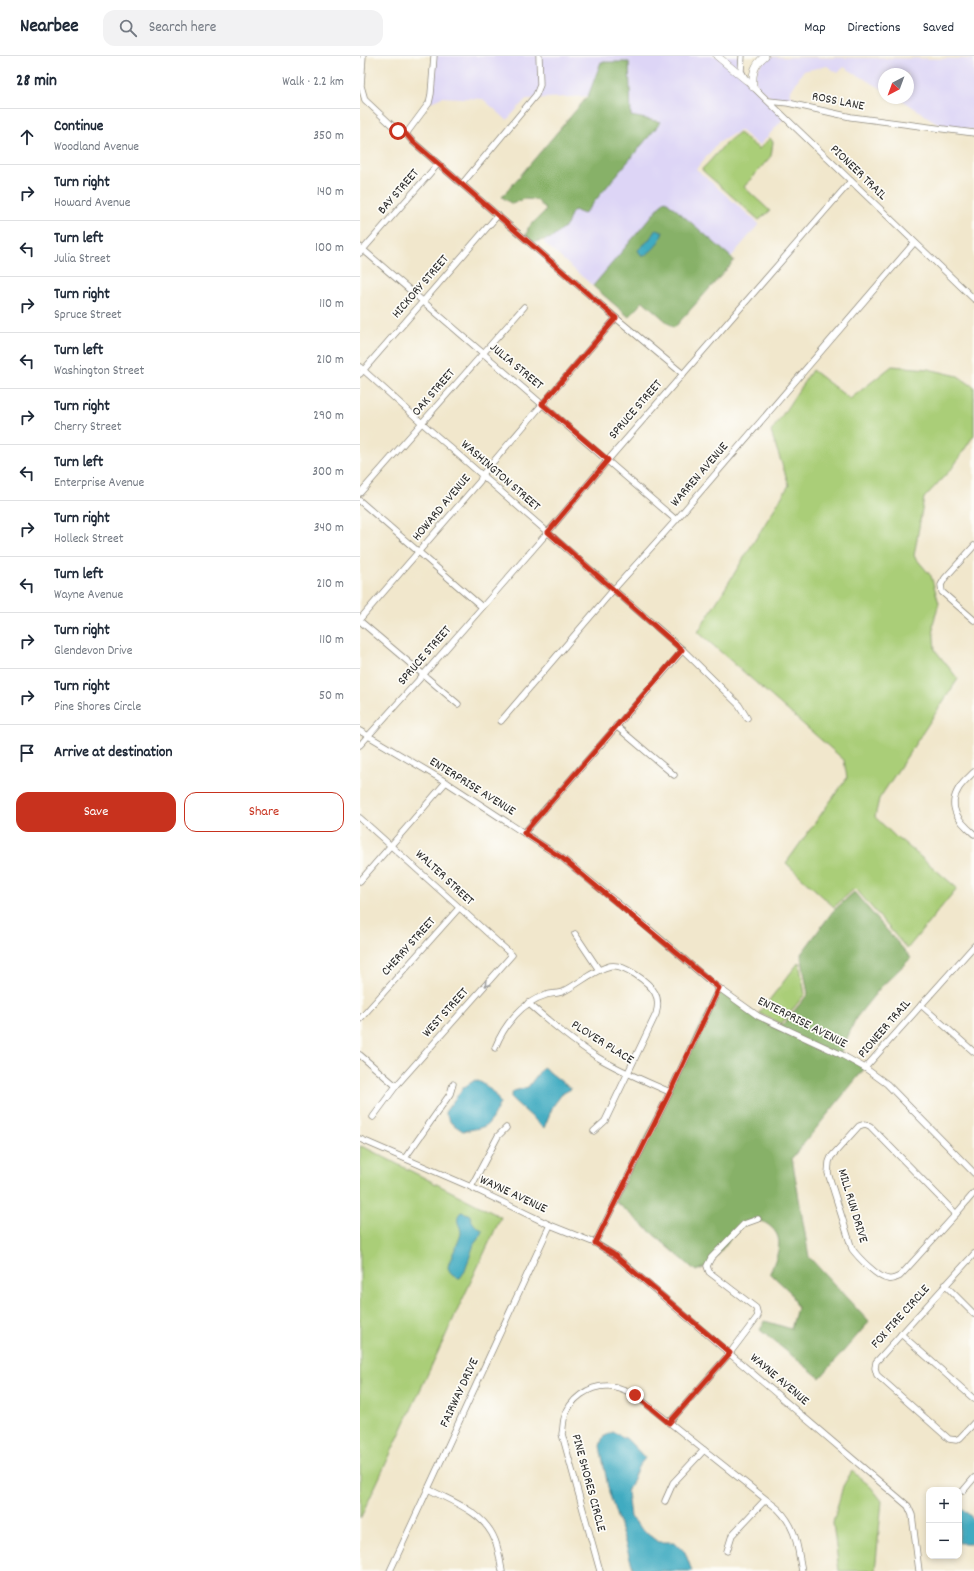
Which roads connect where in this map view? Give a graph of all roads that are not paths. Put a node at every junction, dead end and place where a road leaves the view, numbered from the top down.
1 (362, 56) edge
2 (434, 56) edge
3 (539, 56) edge
4 (717, 56) edge
5 (742, 56) edge
6 (765, 56) edge
7 (746, 80) junction
8 (753, 87) junction
9 (769, 101) junction
10 (974, 133) edge
11 (406, 134) junction
12 (438, 164) junction
13 (851, 181) junction
14 (462, 184) junction
15 (498, 215) junction
16 (914, 242) junction
17 (361, 250) edge
18 (974, 299) edge
19 (423, 301) junction
20 (524, 307) dead end
21 (616, 318) junction
22 (483, 353) junction
23 (361, 370) edge
24 (683, 374) junction
25 (542, 404) junction
26 (422, 423) junction
27 (608, 460) junction
28 (482, 475) junction
29 (360, 493) edge
30 (360, 501) edge
31 (676, 520) junction
32 (548, 532) junction
33 (974, 546) edge
34 (419, 552) junction
35 (614, 590) junction
36 (482, 607) junction
37 (360, 620) edge
38 (974, 620) edge
39 (682, 650) junction
40 (424, 674) junction
41 (458, 704) dead end
42 (747, 718) dead end
43 (501, 721) dead end
44 (616, 726) junction
45 (360, 731) edge
46 (369, 735) junction
47 (360, 745) edge
48 (974, 772) edge
49 (674, 775) dead end
50 (446, 782) junction
51 (360, 818) edge
52 (524, 833) junction
53 (974, 834) edge
54 (391, 845) junction
55 (360, 881) edge
56 (459, 908) junction
57 (575, 934) dead end
58 (973, 948) edge
59 (512, 955) joint
60 (599, 970) junction
61 (719, 988) junction
62 (528, 1004) junction
63 (921, 1005) junction
64 (360, 1019) edge
65 (496, 1048) dead end
66 (974, 1052) edge
67 (360, 1055) edge
68 (865, 1068) junction
69 (629, 1073) junction
70 (453, 1084) dead end
71 (396, 1086) junction
72 (670, 1092) junction
73 (373, 1117) dead end
74 (506, 1128) dead end
75 (594, 1131) dead end
76 (360, 1139) edge
77 (405, 1158) junction
78 (974, 1173) edge
79 (471, 1187) junction
80 (974, 1193) edge
81 (956, 1214) junction
82 (758, 1220) dead end
83 (550, 1225) junction
84 (595, 1243) junction
85 (974, 1254) edge
86 (945, 1285) junction
87 (974, 1314) edge
88 (901, 1334) junction
89 (730, 1353) junction
90 (974, 1399) edge
91 (669, 1423) junction
92 (974, 1423) edge
93 (704, 1450) junction
94 (974, 1478) edge
95 (428, 1489) junction
96 (963, 1491) dead end
97 (765, 1500) junction
98 (665, 1501) dead end
99 (727, 1551) dead end
100 (390, 1571) edge
101 (502, 1571) edge
102 (600, 1571) edge
103 (802, 1571) edge
104 (919, 1571) edge

1 - 11 street
2 - 11 street
3 - 14 street
4 - 7 main road
5 - 7 street
6 - 8 main road
7 - 8 street, PIONEER TRAIL
8 - 9 street, PIONEER TRAIL
9 - 10 street, ROSS LANE
9 - 13 street, PIONEER TRAIL
11 - 12 street
12 - 14 street
12 - 17 street, BAY STREET
13 - 16 street, PIONEER TRAIL
13 - 24 street, SPRUCE STREET
14 - 15 street
15 - 19 street, HICKORY STREET
15 - 21 street
16 - 18 street, PIONEER TRAIL
16 - 31 street, WARREN AVENUE
17 - 19 street, JULIA STREET
19 - 22 street, JULIA STREET
19 - 23 street, HICKORY STREET
20 - 22 street, OAK STREET
21 - 24 street
21 - 25 street, HOWARD AVENUE
22 - 25 street, JULIA STREET
22 - 26 street, OAK STREET
23 - 26 street, WASHINGTON STREET
24 - 27 street, SPRUCE STREET
25 - 27 street, JULIA STREET
25 - 28 street, HOWARD AVENUE
26 - 28 street, WASHINGTON STREET
26 - 29 street, OAK STREET
27 - 31 street, JULIA STREET
27 - 32 street, SPRUCE STREET
28 - 32 street, WASHINGTON STREET
28 - 34 street, HOWARD AVENUE
30 - 34 street
31 - 35 street, WARREN AVENUE
32 - 35 street, WASHINGTON STREET
32 - 36 street, SPRUCE STREET
33 - 38 street
34 - 36 street
34 - 37 street, HOWARD AVENUE
35 - 39 street, WASHINGTON STREET
35 - 43 street, WARREN AVENUE
36 - 40 street, SPRUCE STREET
37 - 40 street
39 - 42 street, WASHINGTON STREET
39 - 44 street
40 - 41 street
40 - 46 street, SPRUCE STREET
44 - 49 street
44 - 52 street
45 - 46 street, ENTERPRISE AVENUE
46 - 47 street, SPRUCE STREET
46 - 50 street, ENTERPRISE AVENUE
48 - 53 street
50 - 52 street, ENTERPRISE AVENUE
50 - 54 street
51 - 54 street, WALTER STREET
52 - 61 street, ENTERPRISE AVENUE
54 - 55 street
54 - 56 street, WALTER STREET
56 - 59 street, WALTER STREET
56 - 64 street, CHERRY STREET
57 - 60 street
58 - 63 street, PIONEER TRAIL
59 -> 71 street, WEST STREET
60 - 62 street
60 - 69 street
61 - 68 street, ENTERPRISE AVENUE
61 - 72 street
62 - 65 street
62 - 69 street, PLOVER PLACE
63 - 66 street
63 - 68 street, PIONEER TRAIL
67 - 71 street
68 - 78 street, PIONEER TRAIL
69 - 72 street, PLOVER PLACE
69 - 75 street
70 - 77 street
71 - 73 street, WEST STREET
72 - 84 street
74 - 79 street
76 - 77 street, WAYNE AVENUE
77 - 79 street, WAYNE AVENUE
79 - 83 street, WAYNE AVENUE
80 - 81 street, MILL RUN DRIVE
81 - 81 street, MILL RUN DRIVE
82 - 89 street
83 - 84 street, WAYNE AVENUE
83 - 95 street, FAIRWAY DRIVE
84 - 89 street, WAYNE AVENUE
85 - 86 street, FOX FIRE CIRCLE
86 - 87 street
86 - 88 street, FOX FIRE CIRCLE
88 - 90 street
88 - 92 street, FOX FIRE CIRCLE
89 - 91 street
89 - 104 street, WAYNE AVENUE
91 - 93 street, PINE SHORES CIRCLE
91 - 102 street, PINE SHORES CIRCLE
93 - 97 street, PINE SHORES CIRCLE
93 - 98 street
94 - 96 street
95 - 100 street, FAIRWAY DRIVE
95 - 101 street
97 - 99 street
97 - 103 street, PINE SHORES CIRCLE

